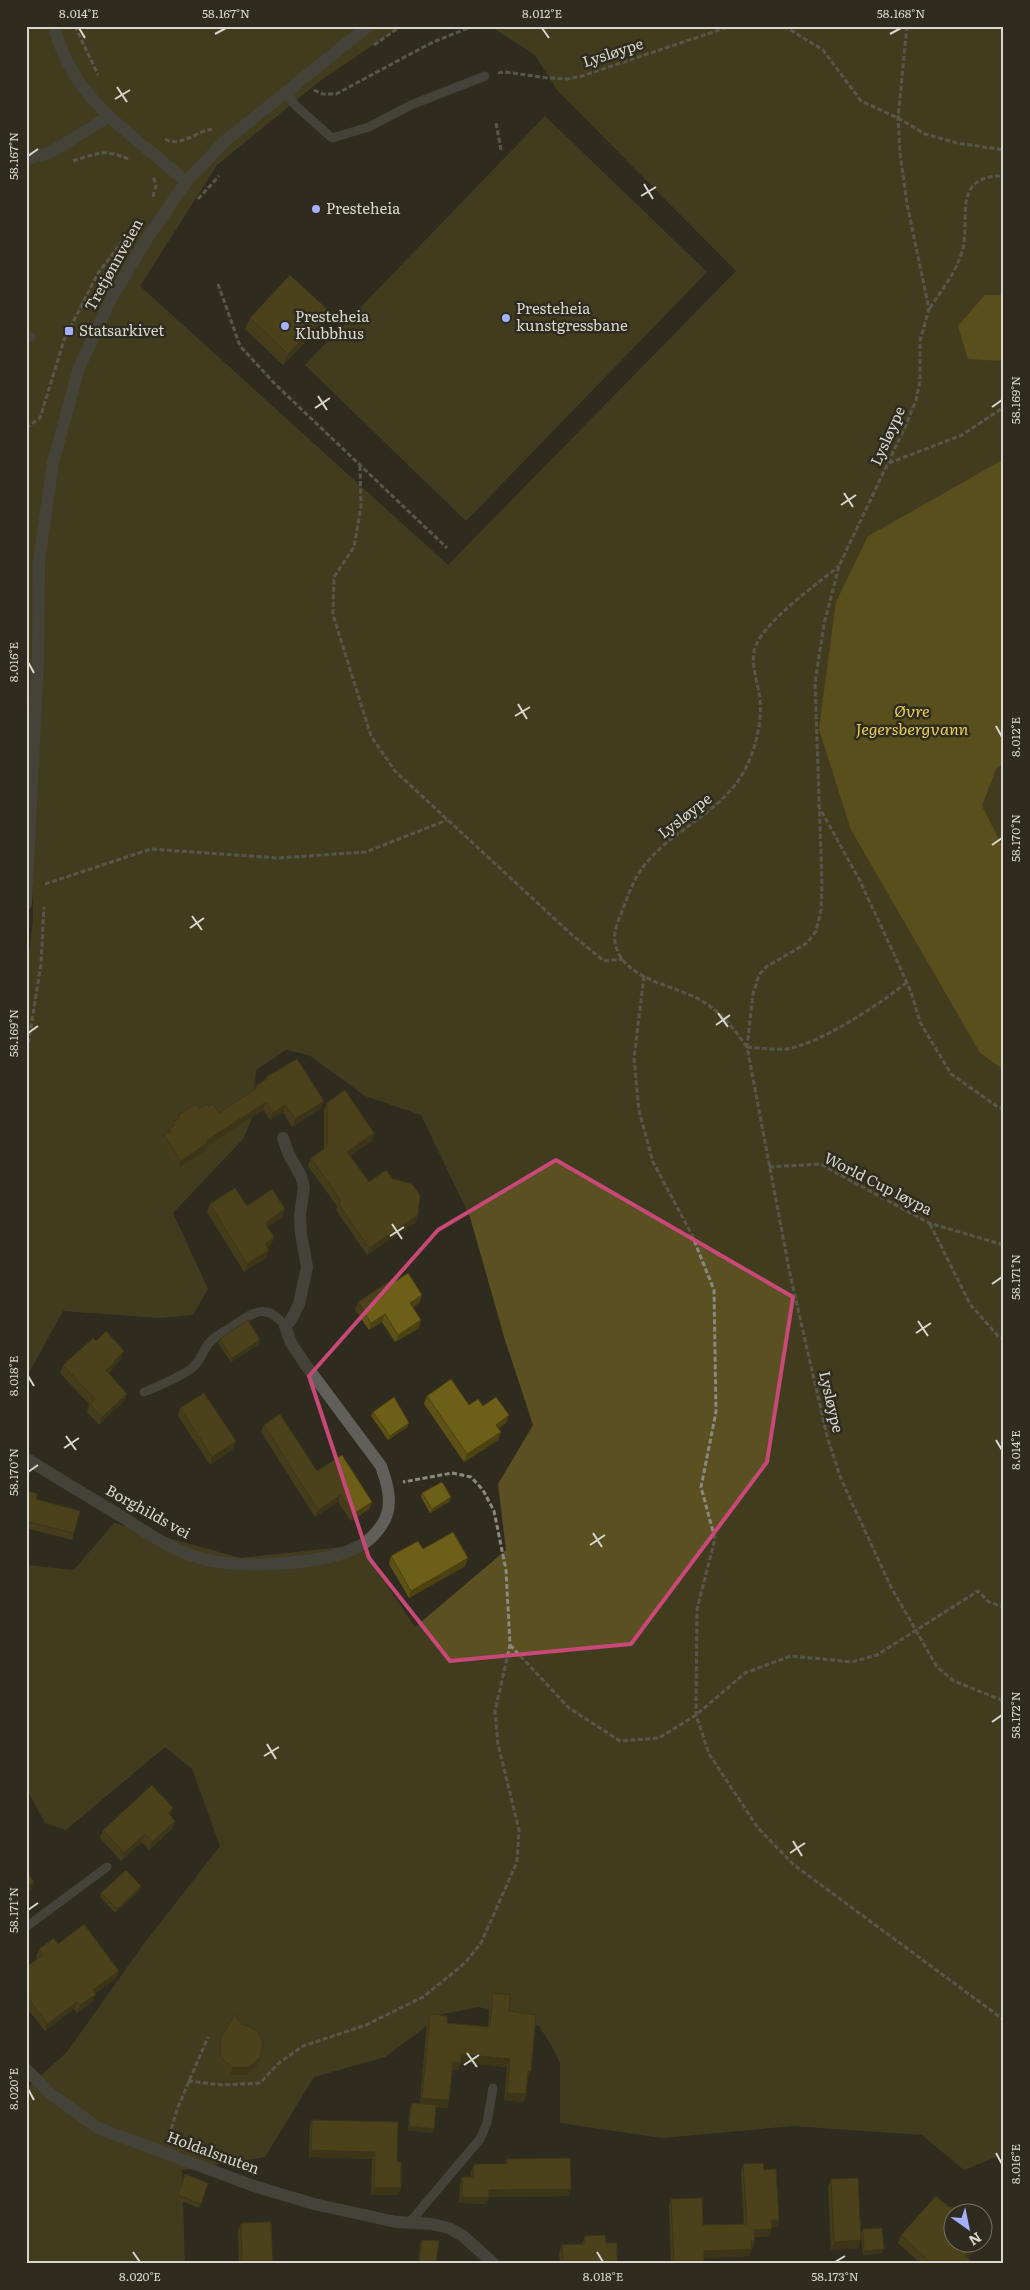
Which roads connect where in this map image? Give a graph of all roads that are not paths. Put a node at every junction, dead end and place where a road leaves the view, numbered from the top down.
1 (54, 26) edge
2 (368, 26) edge
3 (486, 76) road end
4 (286, 93) junction
5 (108, 117) junction
6 (26, 159) edge
7 (186, 182) junction
8 (26, 904) edge
9 (283, 1138) dead end
10 (285, 1326) junction
11 (144, 1392) dead end
12 (26, 1458) edge
13 (107, 1867) dead end
14 (26, 1927) edge
15 (26, 2068) edge
16 (494, 2088) dead end
17 (410, 2222) junction
18 (494, 2264) edge

1 - 5 street
2 - 4 street, Tretjønnveien
3 - 4 lane
4 - 7 street, Tretjønnveien
5 - 6 street
5 - 7 street
7 - 8 street, Tretjønnveien
9 - 10 street
10 - 11 lane, Borghilds vei
10 - 12 street, Borghilds vei
13 - 14 lane
15 - 17 street, Holdalsnuten
16 - 17 lane
17 - 18 street, Holdalsnuten

